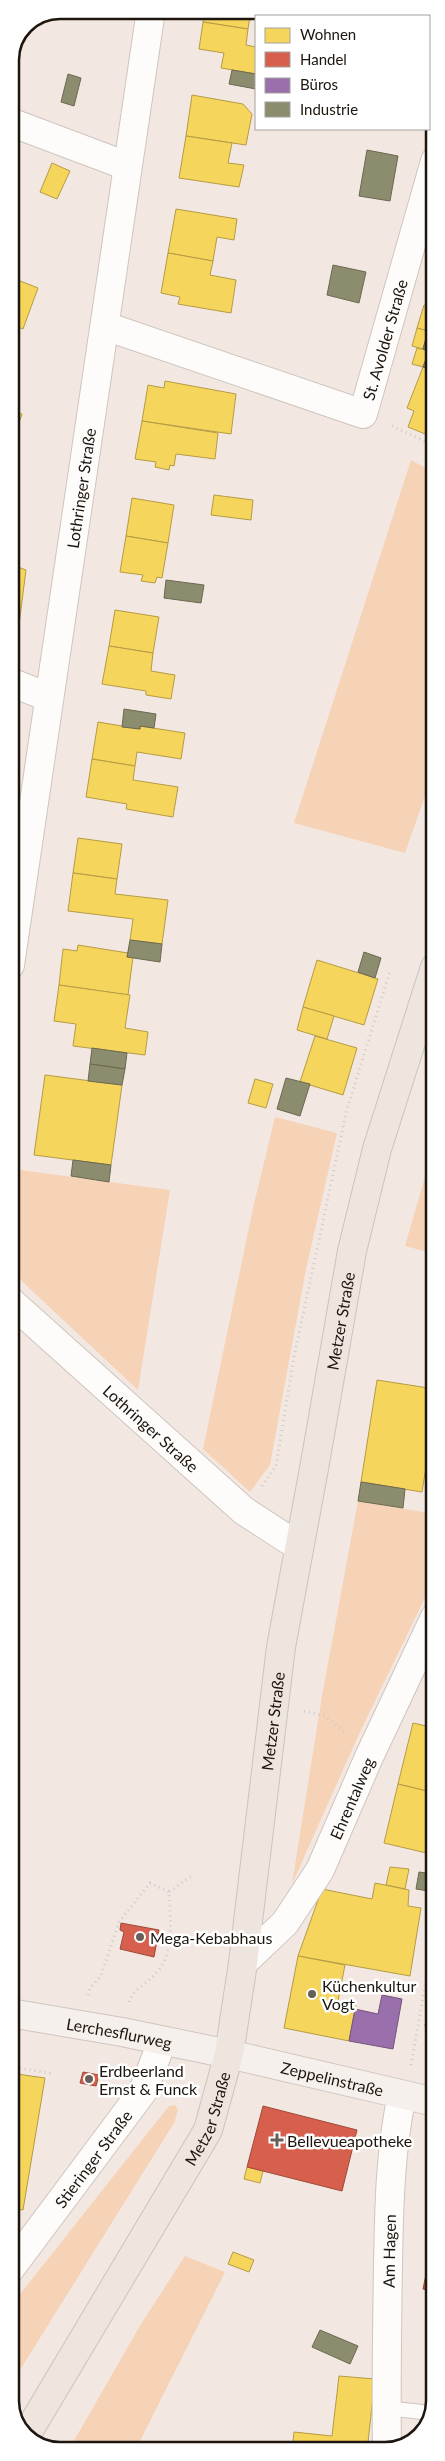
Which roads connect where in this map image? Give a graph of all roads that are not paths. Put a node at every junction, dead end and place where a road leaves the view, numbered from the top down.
1 (150, 19) edge
2 (19, 125) edge
3 (127, 166) junction
4 (426, 190) edge
5 (105, 326) junction
6 (19, 686) edge
7 (48, 697) junction
8 (19, 902) edge
9 (426, 994) edge
10 (19, 1309) edge
11 (298, 1546) junction
12 (426, 1636) edge
13 (243, 1963) junction
14 (19, 2015) edge
15 (162, 2042) junction
16 (229, 2054) junction
17 (404, 2095) junction
18 (426, 2100) edge
19 (19, 2257) edge
20 (386, 2408) junction
21 (424, 2412) edge
22 (30, 2429) edge
23 (386, 2442) edge

1 - 3 street, Lothringer Straße
2 - 3 street
3 - 5 street, Lothringer Straße
4 - 5 street, St. Avolder Straße
5 - 7 street, Lothringer Straße
6 - 7 street
7 - 8 street, Lothringer Straße
9 - 11 main road, Metzer Straße
10 - 11 street, Lothringer Straße
11 - 13 main road, Metzer Straße
12 - 13 street, Ehrentalweg
13 - 16 main road, Metzer Straße
14 - 15 street, Lerchesflurweg
15 - 16 street, Lerchesflurweg
15 - 19 street, Stieringer Straße
16 - 17 street, Zeppelinstraße
16 - 22 main road, Metzer Straße
17 - 18 street, Zeppelinstraße
17 - 20 street, Am Hagen
20 - 21 lane
20 - 23 street, Am Hagen

